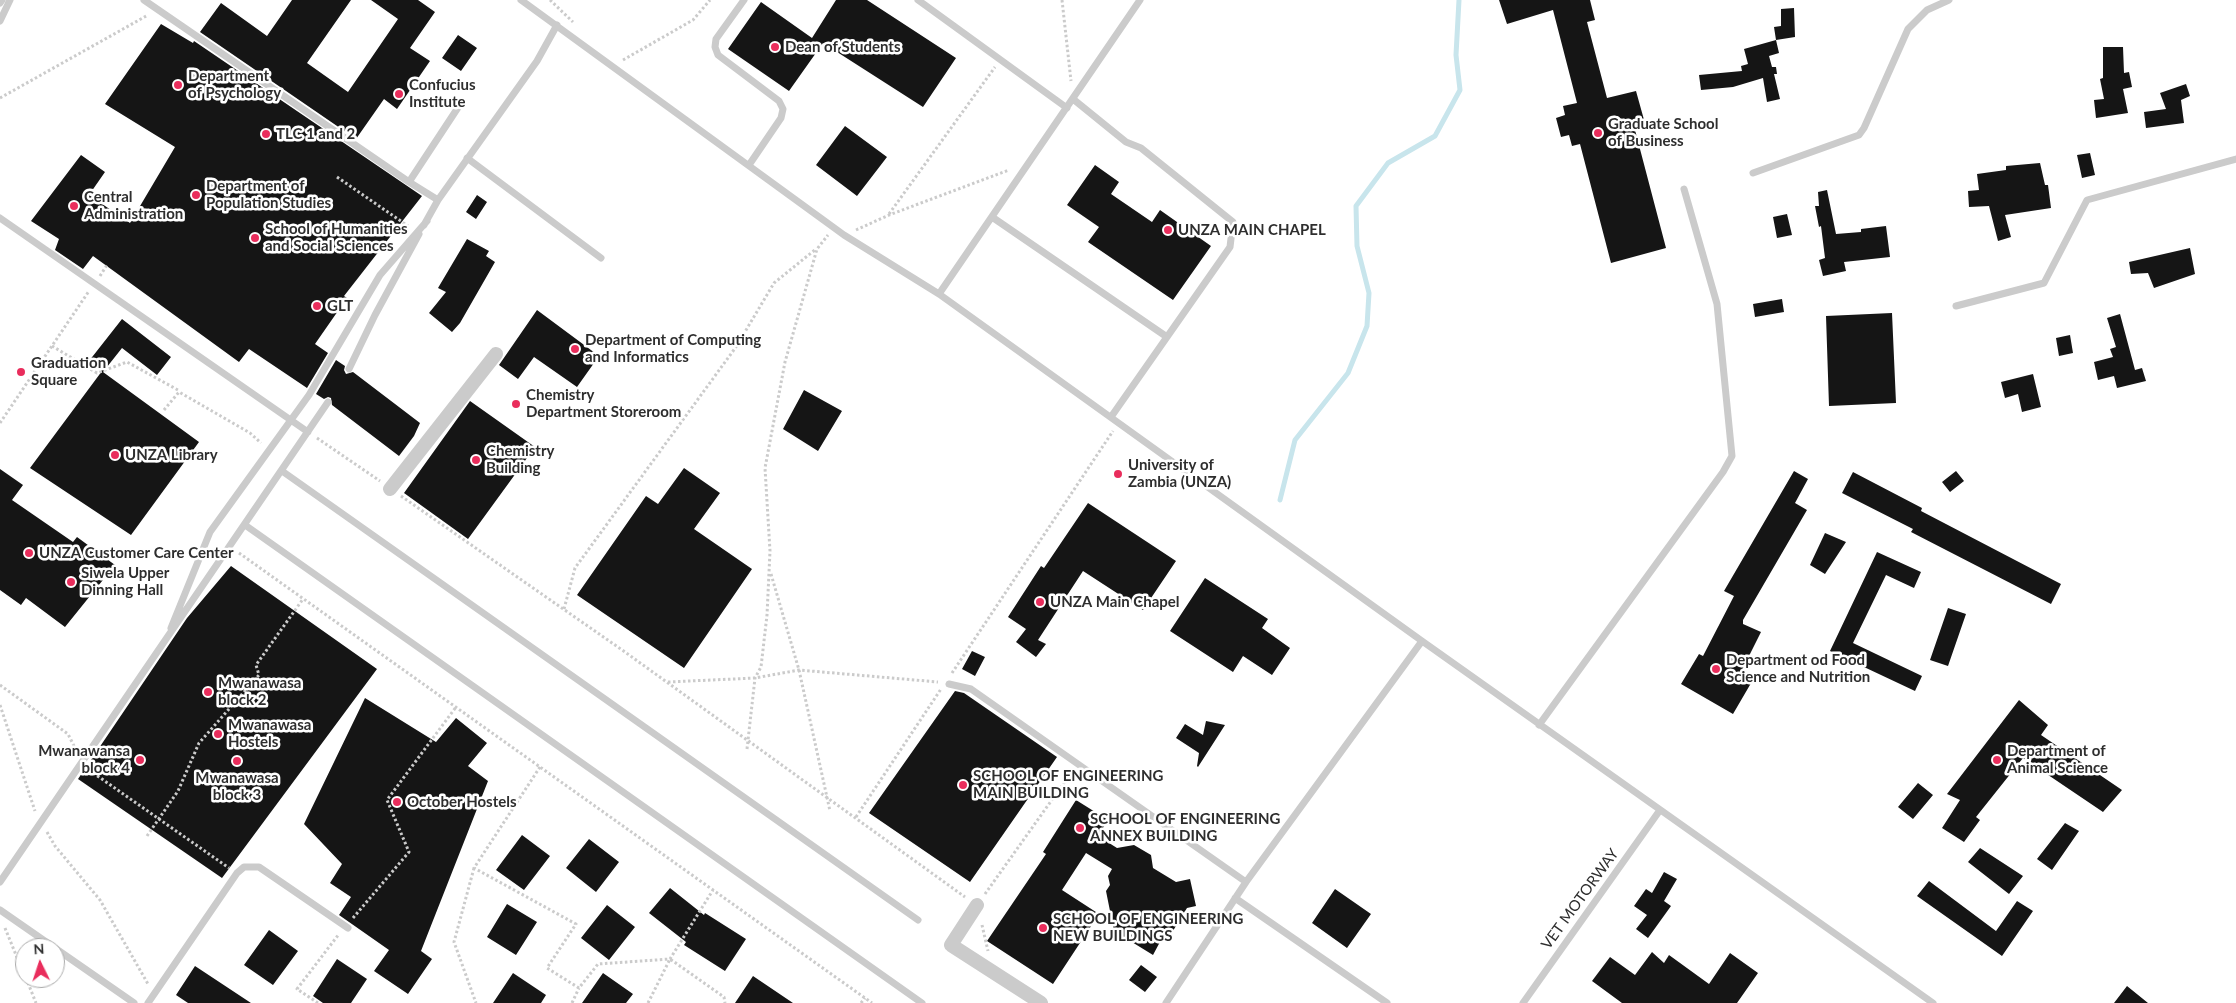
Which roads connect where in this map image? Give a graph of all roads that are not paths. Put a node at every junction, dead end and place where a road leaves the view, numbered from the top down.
1 (2, 0) edge
2 (10, 0) edge
3 (144, 0) edge
4 (521, 0) edge
5 (744, 0) edge
6 (918, 0) edge
7 (1140, 0) edge
8 (1949, 0) edge
9 (0, 3) edge
10 (0, 20) edge
11 (557, 25) junction
12 (1073, 99) junction
13 (461, 103) dead end
14 (1068, 108) junction
15 (467, 158) junction
16 (2236, 159) edge
17 (749, 165) junction
18 (1753, 172) dead end
19 (409, 182) junction
20 (1684, 189) dead end
21 (438, 200) junction
22 (992, 217) junction
23 (0, 218) edge
24 (426, 221) junction
25 (601, 258) dead end
26 (940, 294) junction
27 (1956, 306) dead end
28 (1167, 338) junction
29 (496, 354) dead end
30 (349, 369) dead end
31 (328, 402) dead end
32 (1111, 417) junction
33 (292, 420) junction
34 (308, 432) junction
35 (282, 471) junction
36 (390, 489) road end
37 (245, 525) junction
38 (166, 640) junction
39 (1422, 642) junction
40 (947, 683) road end
41 (1539, 725) junction
42 (1660, 810) junction
43 (0, 882) edge
44 (1246, 882) junction
45 (1235, 898) junction
46 (977, 905) road end
47 (0, 910) edge
48 (918, 920) dead end
49 (347, 927) road end
50 (150, 1000) edge
51 (134, 1003) edge
52 (922, 1003) edge
53 (1042, 1003) edge
54 (1166, 1003) edge
55 (1387, 1003) edge
56 (1523, 1003) edge
57 (1933, 1003) edge

1 - 9 lane
2 - 10 lane
3 - 19 lane
4 - 11 lane
5 - 17 lane
6 - 14 lane
7 - 12 lane
8 - 18 lane
11 - 15 lane
11 - 17 lane
12 - 14 lane
12 - 28 lane
13 - 19 lane
14 - 22 lane
15 - 21 lane
15 - 25 lane
16 - 27 lane
17 - 26 lane
19 - 21 lane
20 - 41 lane
21 - 24 lane
22 - 26 lane
22 - 28 lane
23 - 33 lane
24 - 30 lane
24 - 33 lane
26 - 32 lane
28 - 32 lane
29 - 36 street
31 - 34 lane
32 - 39 lane
33 - 34 lane
33 - 38 lane
34 - 35 lane
35 - 37 lane
35 - 48 lane
37 - 38 lane
37 - 52 lane
38 - 43 lane
39 - 41 lane
39 - 44 lane
40 - 44 lane
41 - 42 lane
42 - 56 lane, VET MOTORWAY
42 - 57 lane
44 - 45 lane
45 - 54 lane
45 - 55 lane
46 - 53 street
47 - 51 lane
49 - 50 lane

